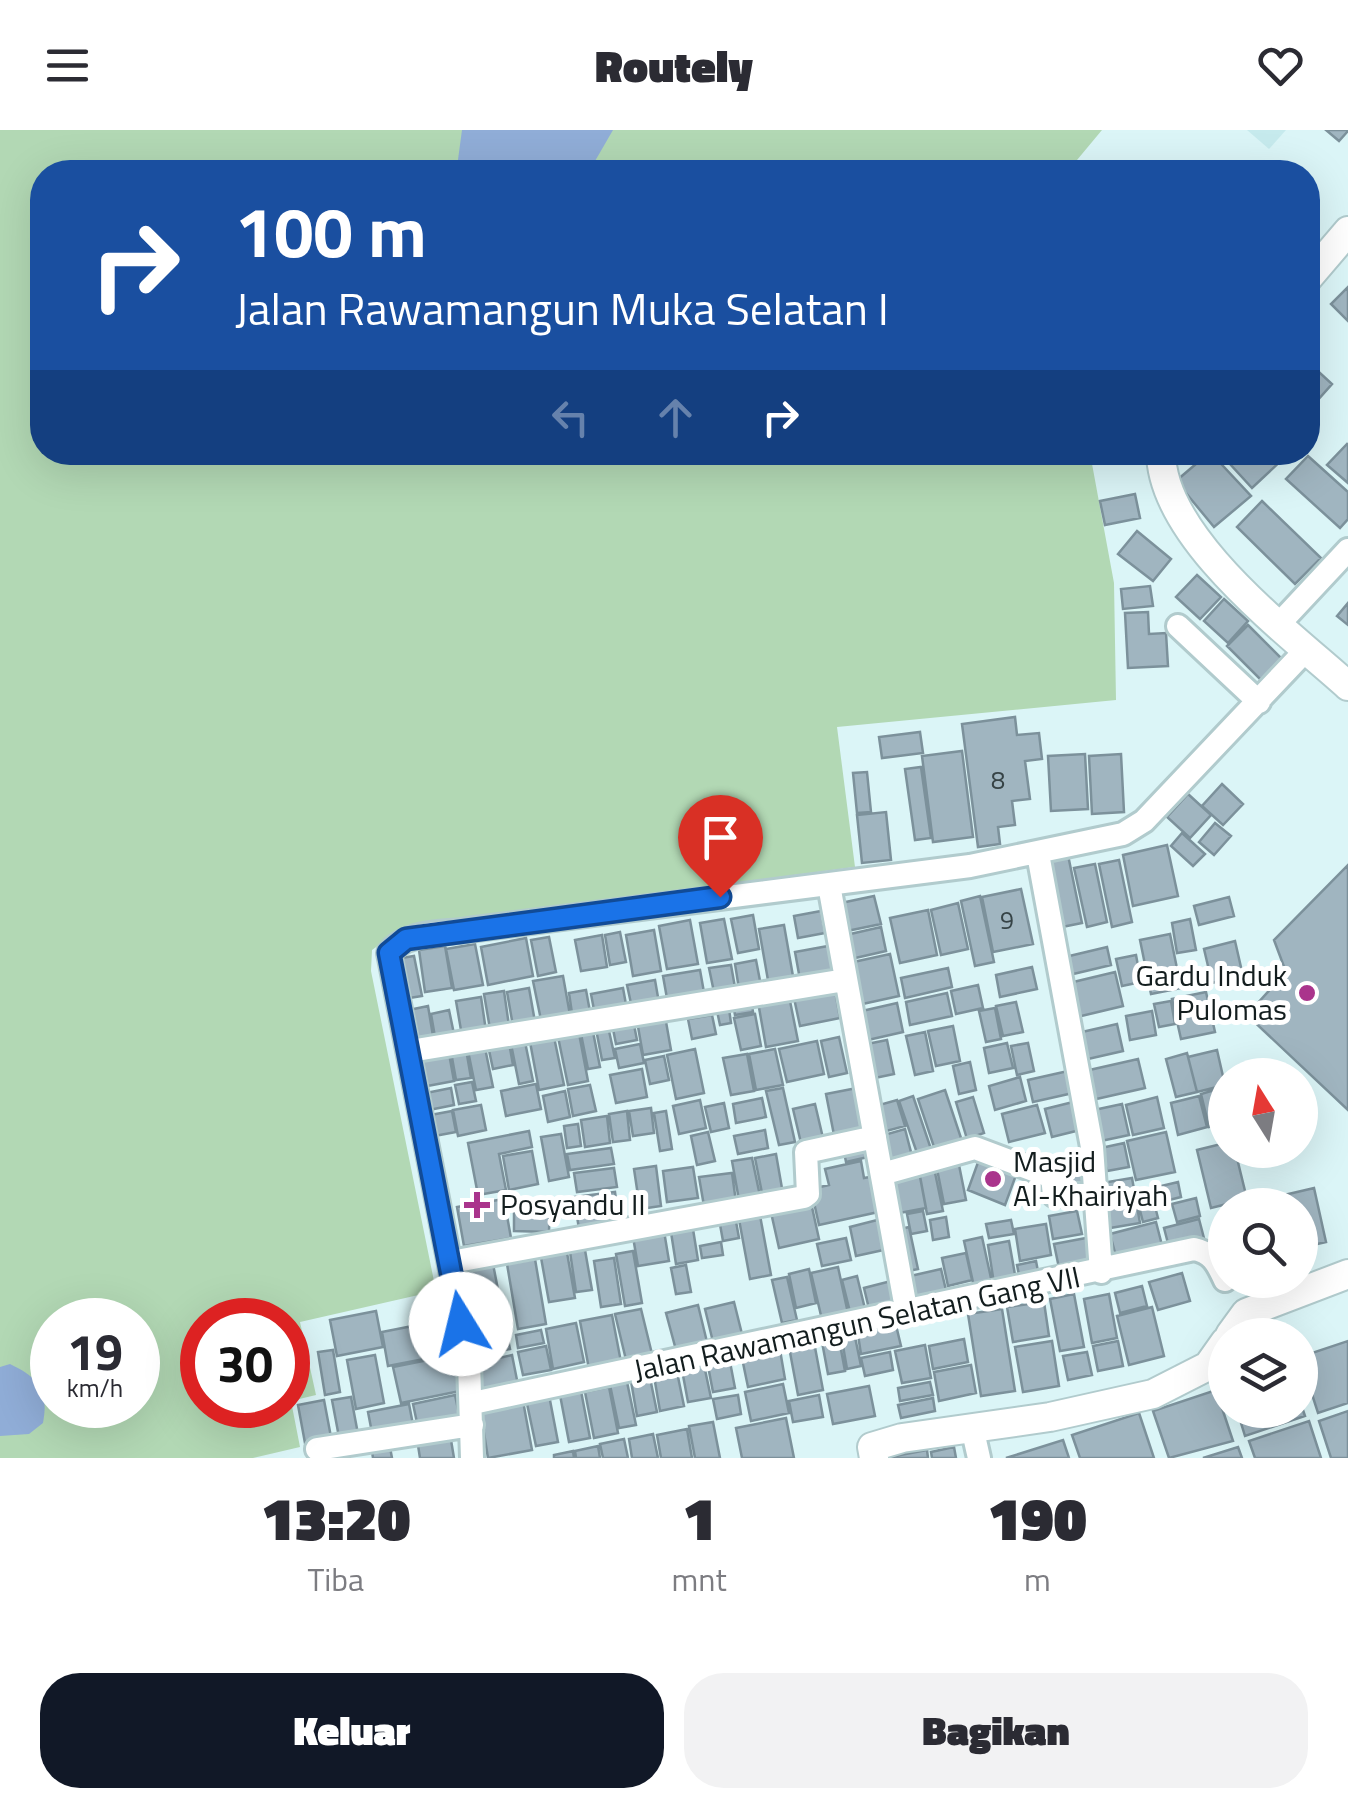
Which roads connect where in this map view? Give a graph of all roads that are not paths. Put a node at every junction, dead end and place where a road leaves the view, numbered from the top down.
1 (1348, 231) edge
2 (1320, 264) edge
3 (1162, 465) edge
4 (1348, 550) edge
5 (1279, 624) junction
6 (1178, 626) dead end
7 (1307, 649) junction
8 (1348, 686) edge
9 (1259, 702) junction
10 (1038, 854) junction
11 (829, 885) junction
12 (845, 980) junction
13 (410, 1052) junction
14 (875, 1137) junction
15 (882, 1174) junction
16 (1095, 1195) junction
17 (1208, 1253) edge
18 (452, 1262) junction
19 (1102, 1272) junction
20 (1348, 1274) edge
21 (908, 1314) junction
22 (1251, 1318) edge
23 (1208, 1366) edge
24 (472, 1414) junction
25 (972, 1427) junction
26 (318, 1449) dead end
27 (867, 1454) edge
28 (472, 1458) edge
29 (979, 1458) edge

1 - 2 street
3 - 5 street
4 - 5 street
5 - 7 street
6 - 9 street
7 - 8 street
7 - 9 street
9 - 10 street
10 - 11 street
10 - 16 street
11 - 12 street
11 - 13 street
12 - 13 street
12 - 14 street
13 - 18 street
14 - 15 street
14 - 18 street
15 - 16 street
15 - 21 street
16 - 19 street
17 - 19 street, Jalan Rawamangun Selatan Gang VII
18 - 24 street
19 - 21 street, Jalan Rawamangun Selatan Gang VII
20 - 22 street
21 - 24 street, Jalan Rawamangun Selatan Gang VII
23 - 25 street
24 - 26 street, Jalan Rawamangun Selatan Gang VII
24 - 28 street
25 - 27 street
25 - 29 street

